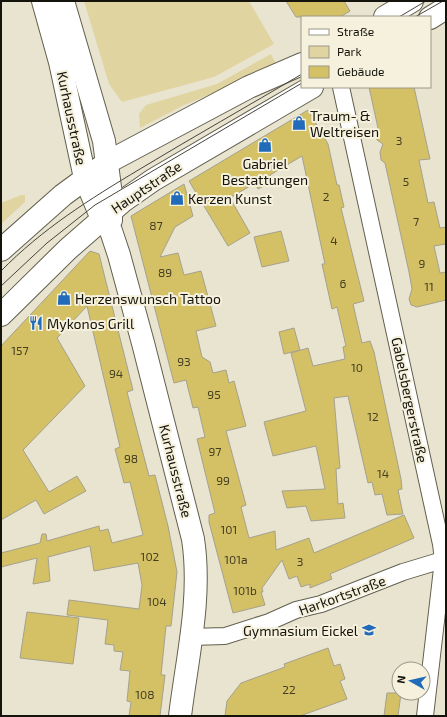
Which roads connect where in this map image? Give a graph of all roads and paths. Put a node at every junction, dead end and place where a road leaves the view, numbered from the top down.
1 (43, 1) edge
2 (63, 1) edge
3 (412, 1) edge
4 (446, 8) edge
5 (387, 16) edge
6 (431, 17) edge
7 (301, 64) edge
8 (310, 88) edge
9 (341, 88) edge
10 (108, 162) junction
11 (85, 178) junction
12 (108, 220) junction
13 (1, 250) edge
14 (1, 315) edge
15 (444, 560) edge
16 (190, 637) junction
17 (180, 716) edge
18 (425, 716) edge

1 - 11 street, Kurhausstraße
2 - 10 street, Kurhausstraße
3 - 5 street
4 - 6 street
7 - 10 street
8 - 12 street, Hauptstraße
9 - 15 street, Gabelsbergerstraße
10 - 11 street
10 - 12 street, Kurhausstraße
11 - 12 street, Kurhausstraße
11 - 13 street
12 - 14 street, Hauptstraße
12 - 16 street, Kurhausstraße
15 - 16 street, Harkortstraße
15 - 18 street, Gabelsbergerstraße
16 - 17 street, Kurhausstraße

